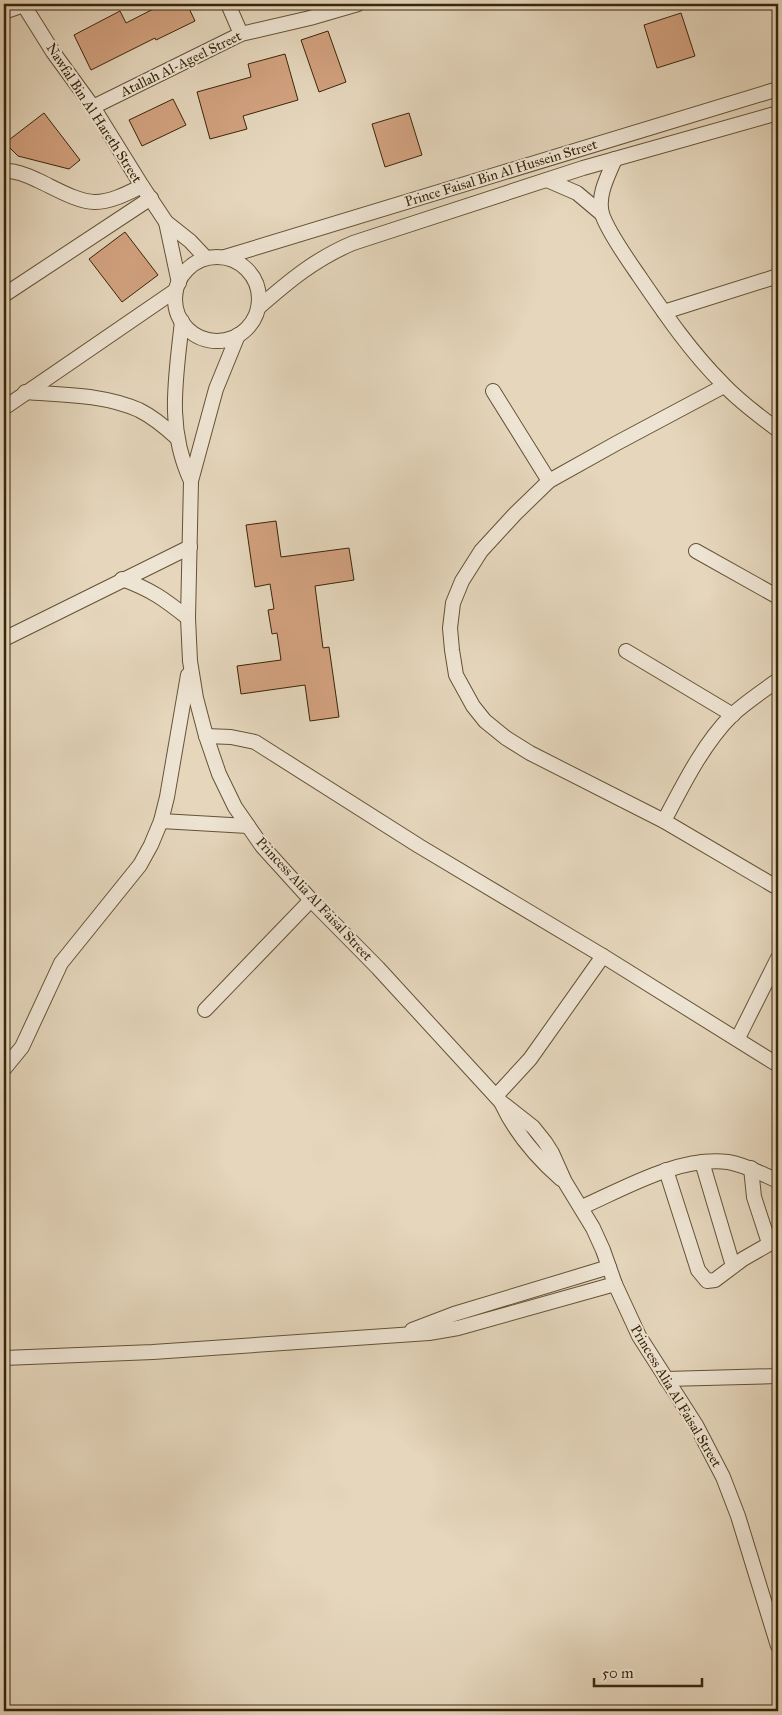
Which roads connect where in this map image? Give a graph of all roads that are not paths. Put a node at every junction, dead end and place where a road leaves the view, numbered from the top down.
1 (228, 4) edge
2 (358, 4) edge
3 (23, 5) edge
4 (4, 12) edge
5 (242, 34) junction
6 (778, 89) edge
7 (93, 107) junction
8 (778, 113) edge
9 (615, 159) junction
10 (4, 171) edge
11 (547, 180) junction
12 (142, 186) junction
13 (151, 198) junction
14 (602, 214) junction
15 (166, 222) junction
16 (225, 257) junction
17 (206, 258) junction
18 (778, 276) edge
19 (178, 286) junction
20 (4, 295) edge
21 (258, 308) junction
22 (664, 312) junction
23 (182, 321) junction
24 (238, 335) junction
25 (724, 386) junction
26 (493, 391) dead end
27 (25, 392) junction
28 (4, 408) edge
29 (778, 430) edge
30 (176, 437) junction
31 (191, 481) junction
32 (549, 481) junction
33 (190, 547) junction
34 (696, 551) dead end
35 (122, 579) junction
36 (778, 597) edge
37 (188, 618) junction
38 (4, 639) edge
39 (626, 651) dead end
40 (190, 662) junction
41 (778, 680) edge
42 (733, 715) junction
43 (206, 736) junction
44 (161, 821) junction
45 (664, 821) junction
46 (248, 826) junction
47 (778, 888) edge
48 (311, 900) junction
49 (603, 956) junction
50 (778, 958) edge
51 (205, 1010) dead end
52 (738, 1038) junction
53 (778, 1064) edge
54 (4, 1068) edge
55 (499, 1099) junction
56 (702, 1162) junction
57 (751, 1168) junction
58 (666, 1170) junction
59 (778, 1181) edge
60 (582, 1207) junction
61 (774, 1241) edge
62 (733, 1266) junction
63 (609, 1267) junction
64 (615, 1284) junction
65 (399, 1336) junction
66 (4, 1358) edge
67 (778, 1376) edge
68 (666, 1379) junction
69 (778, 1646) edge

1 - 5 street
2 - 5 street, Atallah Al-Ageel Street
3 - 4 street
3 - 7 street, Nawfal Bin Al Hareth Street
5 - 7 street, Atallah Al-Ageel Street
6 - 16 street, Prince Faisal Bin Al Hussein Street
7 - 12 street, Nawfal Bin Al Hareth Street
8 - 9 street, Prince Faisal Bin Al Hussein Street
9 - 11 street, Prince Faisal Bin Al Hussein Street
9 - 14 street
10 - 12 street
11 - 14 street
11 - 21 street, Prince Faisal Bin Al Hussein Street
12 - 13 street, Nawfal Bin Al Hareth Street
13 - 15 street, Nawfal Bin Al Hareth Street
13 - 20 street
14 - 22 street
15 - 17 street, Nawfal Bin Al Hareth Street
15 - 19 street, Nawfal Bin Al Hareth Street
16 - 17 street
16 - 21 street
17 - 19 street
18 - 22 street
19 - 23 street
19 - 27 street
21 - 24 street
22 - 25 street
23 - 24 street
23 - 30 street, Princess Alia Al Faisal Street
24 - 31 street, Princess Alia Al Faisal Street
25 - 29 street
25 - 32 street
26 - 32 street
27 - 28 street
27 - 30 street
30 - 31 street, Princess Alia Al Faisal Street
31 - 33 street, Princess Alia Al Faisal Street
32 - 45 street
33 - 35 street
33 - 37 street, Princess Alia Al Faisal Street
34 - 36 street
35 - 37 street
35 - 38 street
37 - 40 street, Princess Alia Al Faisal Street
39 - 42 street
40 - 43 street, Princess Alia Al Faisal Street
40 - 44 street
41 - 42 street
42 - 45 street
43 - 46 street, Princess Alia Al Faisal Street
43 - 49 street
44 - 46 street
44 - 54 street
45 - 47 street
46 - 48 street, Princess Alia Al Faisal Street
48 - 51 street
48 - 55 street, Princess Alia Al Faisal Street
49 - 52 street
49 - 55 street
50 - 52 street
52 - 53 street
55 - 60 street, Princess Alia Al Faisal Street
56 - 57 street
56 - 58 street
56 - 62 street
57 - 59 street
57 - 61 street
58 - 60 street
58 - 62 street
60 - 63 street, Princess Alia Al Faisal Street
61 - 62 street
63 - 64 street, Princess Alia Al Faisal Street
63 - 65 street
64 - 65 street
64 - 68 street, Princess Alia Al Faisal Street
65 - 66 street
67 - 68 street
68 - 69 street, Princess Alia Al Faisal Street

